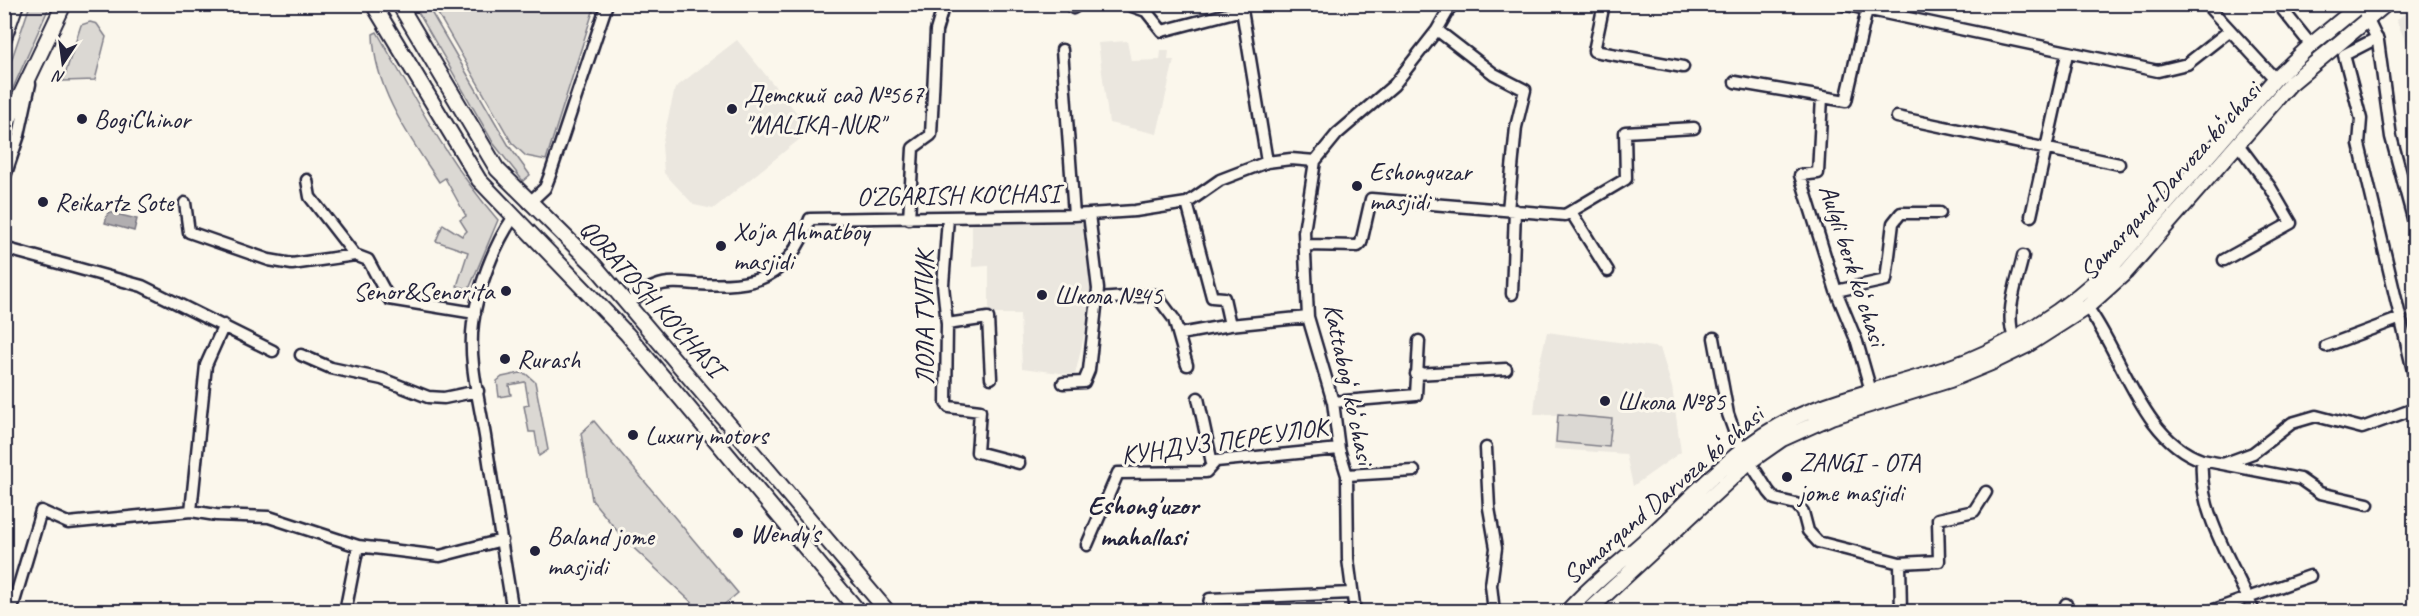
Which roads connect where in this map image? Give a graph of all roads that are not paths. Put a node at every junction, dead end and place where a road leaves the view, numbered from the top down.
1 (16, 4) edge
2 (64, 4) edge
3 (373, 4) edge
4 (399, 4) edge
5 (607, 4) edge
6 (944, 4) edge
7 (1068, 4) edge
8 (1079, 4) edge
9 (1126, 4) edge
10 (1452, 4) edge
11 (1604, 4) edge
12 (1842, 4) edge
13 (2206, 4) edge
14 (2278, 4) edge
15 (2386, 4) edge
16 (2361, 5) edge
17 (1867, 7) edge
18 (1146, 8) edge
19 (2367, 19) junction
20 (1437, 30) junction
21 (2229, 31) junction
22 (416, 33) junction
23 (4, 38) edge
24 (2377, 38) junction
25 (396, 43) junction
26 (2311, 45) junction
27 (1062, 50) dead end
28 (2067, 54) junction
29 (1683, 68) dead end
30 (30, 80) junction
31 (2275, 80) junction
32 (1735, 82) dead end
33 (1822, 97) junction
34 (1897, 117) dead end
35 (1694, 128) dead end
36 (4, 130) edge
37 (2236, 143) junction
38 (2047, 149) junction
39 (1315, 160) junction
40 (1267, 162) junction
41 (2119, 164) dead end
42 (4, 179) edge
43 (307, 180) dead end
44 (2409, 185) edge
45 (529, 202) junction
46 (185, 203) dead end
47 (1186, 203) junction
48 (1511, 210) junction
49 (1571, 212) junction
50 (1940, 213) dead end
51 (1089, 214) junction
52 (1074, 215) junction
53 (2031, 216) dead end
54 (513, 218) junction
55 (948, 218) junction
56 (909, 219) junction
57 (2415, 222) edge
58 (1305, 245) junction
59 (4, 248) edge
60 (355, 255) junction
61 (2023, 256) dead end
62 (2224, 260) dead end
63 (1608, 271) dead end
64 (1836, 291) junction
65 (1512, 294) dead end
66 (1097, 299) junction
67 (628, 303) junction
68 (2087, 308) junction
69 (475, 313) junction
70 (1308, 317) junction
71 (2401, 318) junction
72 (614, 320) junction
73 (947, 324) junction
74 (224, 325) junction
75 (1230, 325) junction
76 (1180, 334) junction
77 (2014, 337) junction
78 (1714, 338) dead end
79 (1419, 340) dead end
80 (2326, 346) dead end
81 (273, 351) dead end
82 (301, 355) dead end
83 (1187, 365) dead end
84 (1506, 369) dead end
85 (1416, 374) junction
86 (2415, 375) edge
87 (991, 378) dead end
88 (1062, 383) dead end
89 (478, 391) junction
90 (1871, 391) junction
91 (1198, 398) dead end
92 (1333, 402) junction
93 (2415, 409) edge
94 (1486, 448) dead end
95 (1340, 449) junction
96 (1746, 457) junction
97 (2202, 460) junction
98 (1019, 463) dead end
99 (1212, 463) junction
100 (2223, 464) junction
101 (1414, 471) dead end
102 (1347, 475) junction
103 (1986, 492) dead end
104 (2368, 504) dead end
105 (191, 511) junction
106 (502, 540) junction
107 (358, 546) junction
108 (1087, 546) dead end
109 (1900, 563) junction
110 (2310, 576) dead end
111 (1612, 577) junction
112 (1351, 593) junction
113 (2249, 599) junction
114 (11, 612) edge
115 (345, 612) edge
116 (513, 612) edge
117 (860, 612) edge
118 (888, 612) edge
119 (1206, 612) edge
120 (1355, 612) edge
121 (1494, 612) edge
122 (1567, 612) edge
123 (1587, 612) edge
124 (1901, 612) edge
125 (2208, 612) edge
126 (2254, 612) edge

1 - 23 main road
2 - 30 main road
3 - 25 main road, QORATOSH KO'CHASI
4 - 22 main road, QORATOSH KO'CHASI
5 - 45 street
6 - 56 street
7 - 8 street
9 - 18 street
10 - 20 street
11 - 29 street
12 - 17 street
13 - 21 street
14 - 26 street
15 - 19 main road, Samarqand Darvoza koʻchasi
16 - 19 street
16 - 26 main road, Samarqand Darvoza koʻchasi
17 - 28 street
17 - 33 street
18 - 40 street
19 - 24 street
19 - 37 main road, Samarqand Darvoza koʻchasi
20 - 39 street
20 - 48 street
21 - 28 street
21 - 31 street
22 - 25 main road
22 - 45 main road, QORATOSH KO'CHASI
24 - 44 street
24 - 71 street
25 - 54 main road, QORATOSH KO'CHASI
26 - 31 main road, Samarqand Darvoza koʻchasi
27 - 52 street
28 - 38 street
30 - 36 main road
30 - 42 street
31 - 77 main road, Samarqand Darvoza koʻchasi
32 - 33 street
33 - 64 street, Aulgli berk koʻchasi
34 - 38 street
35 - 49 street
37 - 62 street
37 - 68 main road, Samarqand Darvoza koʻchasi
38 - 41 street
38 - 53 street
39 - 40 street, O‘ZGARISH KO‘CHASI
39 - 58 street, Kattabogʻ koʻchasi
40 - 47 street, O‘ZGARISH KO‘CHASI
43 - 60 street
44 - 57 street
45 - 54 main road
45 - 67 main road, QORATOSH KO'CHASI
46 - 60 street
47 - 51 street, O‘ZGARISH KO‘CHASI
47 - 75 street
48 - 49 street
48 - 58 street
48 - 65 street
49 - 63 street
50 - 64 street
51 - 52 street, O‘ZGARISH KO‘CHASI
51 - 66 street
52 - 55 street, O‘ZGARISH KO‘CHASI
54 - 69 street
54 - 72 main road, QORATOSH KO'CHASI
55 - 56 street, O‘ZGARISH KO‘CHASI
55 - 73 street, ЛОЛА ТУПИК
56 - 67 street, O‘ZGARISH KO‘CHASI
58 - 70 street, Kattabogʻ koʻchasi
59 - 74 street
60 - 69 street
61 - 77 street
64 - 90 street, Aulgli berk koʻchasi
66 - 76 street
66 - 88 street
67 - 72 main road
67 - 118 main road, QORATOSH KO'CHASI
68 - 96 main road, Samarqand Darvoza koʻchasi
68 - 97 street
69 - 89 street
70 - 75 street
70 - 92 street, Kattabogʻ koʻchasi
71 - 80 street
71 - 86 street
72 - 117 main road, QORATOSH KO'CHASI
73 - 87 street
73 - 98 street, ЛОЛА ТУПИК
74 - 81 street
74 - 105 street
75 - 76 street
76 - 83 street
77 - 90 main road, Samarqand Darvoza koʻchasi
78 - 96 street
79 - 85 street
82 - 89 street
84 - 85 street
85 - 92 street
89 - 106 street
90 - 96 main road, Samarqand Darvoza koʻchasi
91 - 99 street
92 - 95 street, Kattabogʻ koʻchasi
93 - 100 street
94 - 121 street
95 - 99 street, КУНДУЗ ПЕРЕУЛОК
95 - 102 street, Kattabogʻ koʻchasi
96 - 109 street
96 - 111 main road, Samarqand Darvoza koʻchasi
97 - 100 street
97 - 113 street
99 - 108 street, КУНДУЗ ПЕРЕУЛОК
100 - 104 street
101 - 102 street
102 - 112 street, Kattabogʻ koʻchasi
103 - 109 street
105 - 107 street
105 - 114 street
106 - 107 street
106 - 116 street
107 - 115 street
109 - 124 street
110 - 113 street
111 - 122 main road, Samarqand Darvoza koʻchasi
111 - 123 main road, Samarqand Darvoza koʻchasi
112 - 119 street
112 - 120 street, Kattabogʻ koʻchasi
113 - 125 street
113 - 126 street

